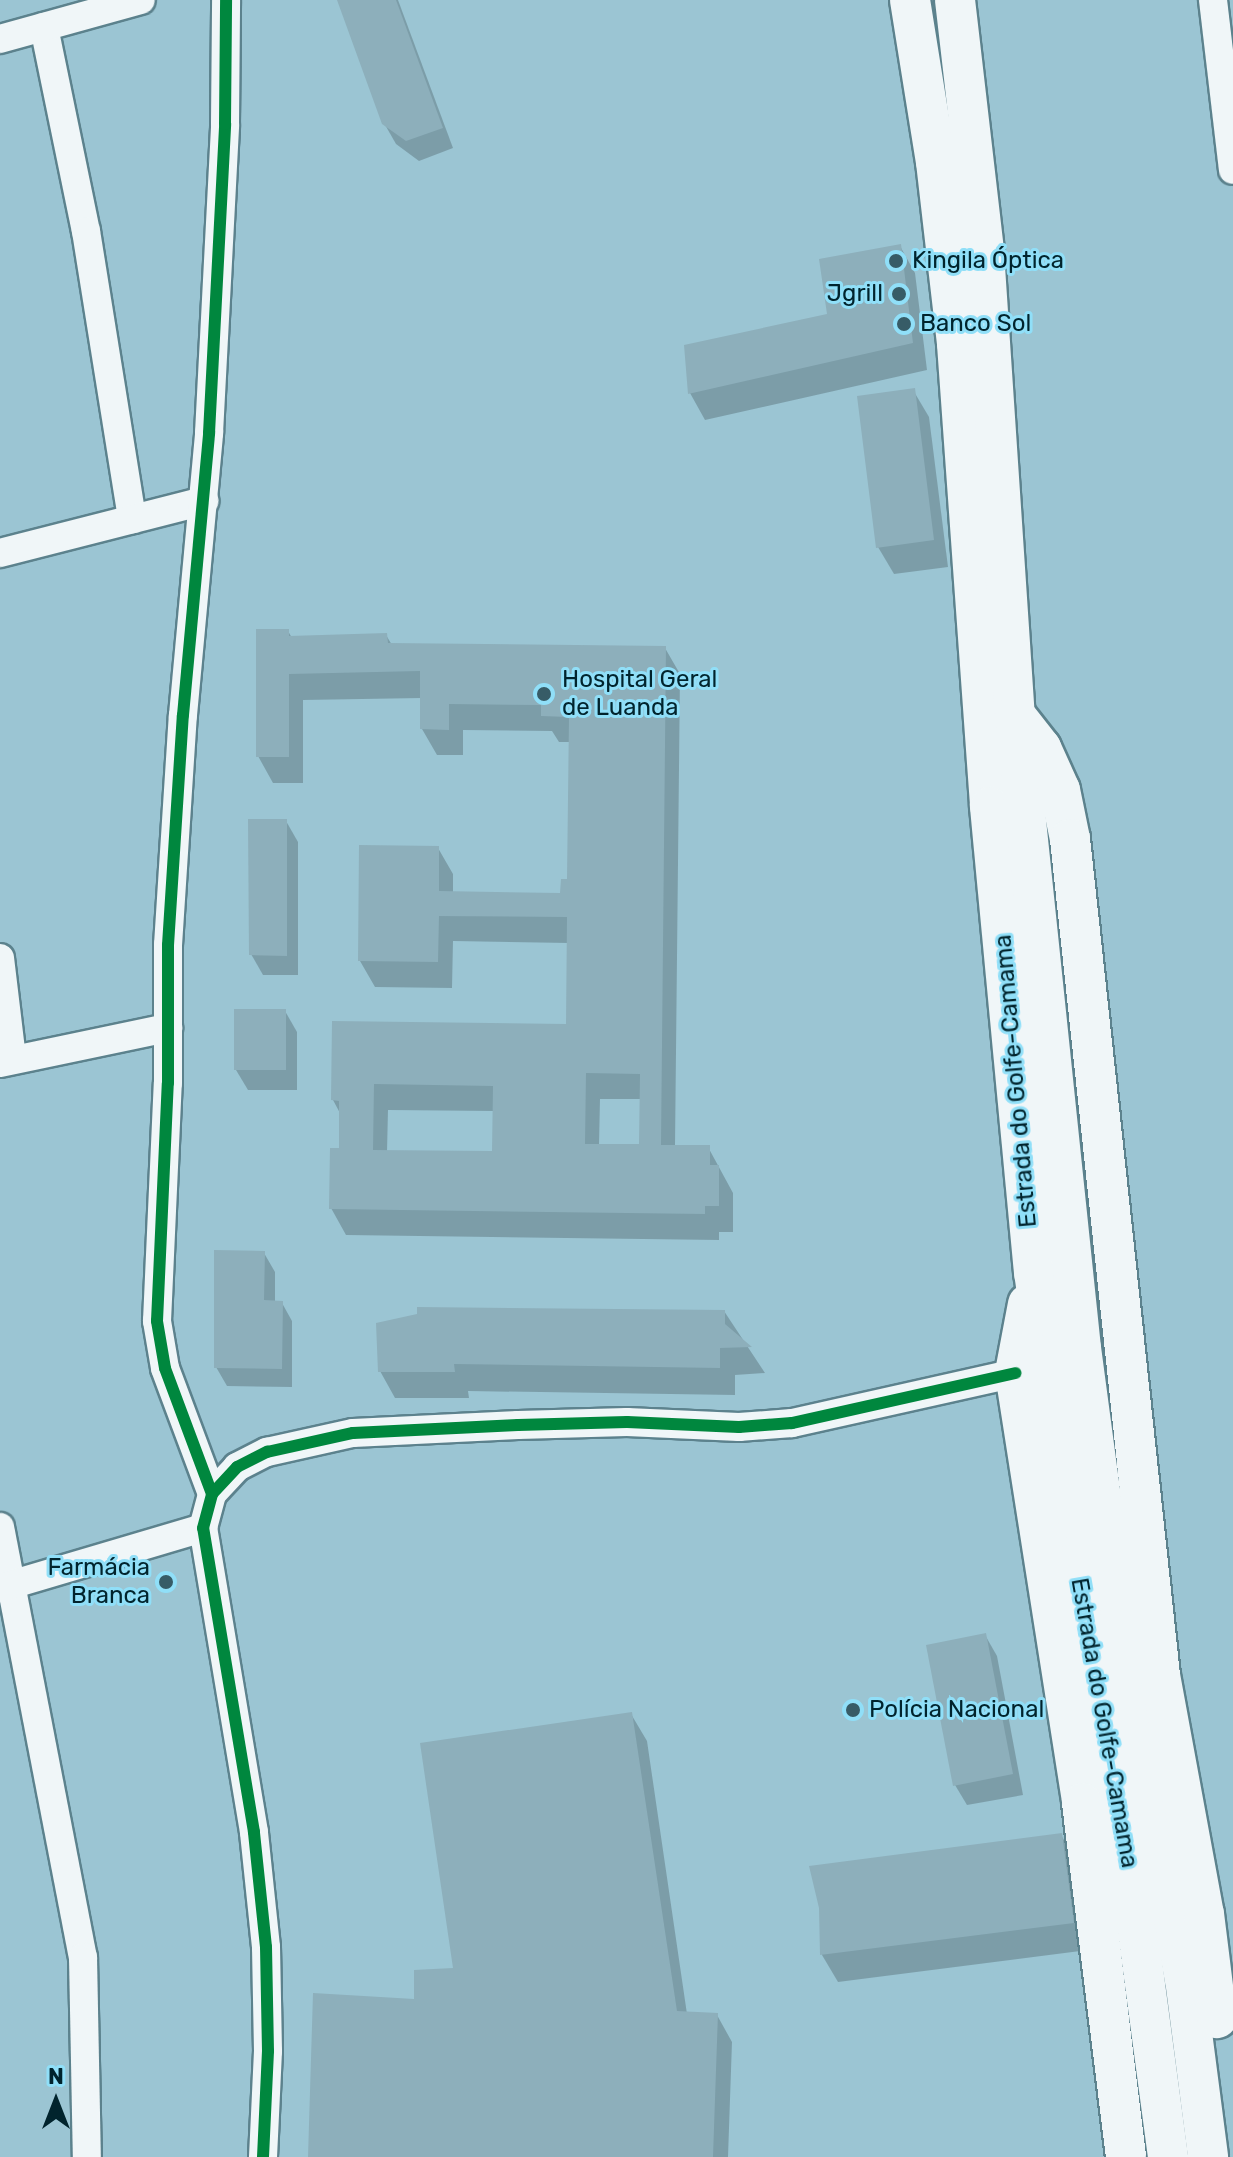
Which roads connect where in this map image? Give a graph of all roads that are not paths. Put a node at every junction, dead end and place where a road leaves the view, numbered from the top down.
1 (141, 0) edge
2 (226, 0) edge
3 (910, 0) edge
4 (955, 0) edge
5 (1213, 0) edge
6 (44, 27) junction
7 (0, 39) edge
8 (1233, 170) edge
9 (204, 501) junction
10 (132, 519) junction
11 (0, 553) edge
12 (1015, 715) junction
13 (0, 958) edge
14 (168, 1028) junction
15 (6, 1061) edge
16 (1034, 1272) junction
17 (1002, 1376) junction
18 (212, 1494) junction
19 (0, 1527) edge
20 (203, 1528) junction
21 (6, 1586) edge
22 (1223, 1986) edge
23 (87, 2157) edge
24 (263, 2157) edge
25 (1126, 2157) edge
26 (1168, 2157) edge
27 (1208, 2157) edge
28 (1231, 2157) edge

1 - 6 street
2 - 9 street
3 - 16 highway, Estrada do Golfe-Camama
4 - 12 highway, Estrada do Golfe-Camama
5 - 8 street
6 - 7 street
6 - 10 street
9 - 10 street
9 - 14 street
10 - 11 street
12 - 22 highway
12 - 27 highway, Estrada do Golfe-Camama
13 - 15 street
14 - 15 street
14 - 18 street
16 - 17 highway
16 - 26 highway, Estrada do Golfe-Camama
17 - 18 street
17 - 25 highway
18 - 20 street
19 - 21 street
20 - 21 street
20 - 24 street
21 - 23 street
22 - 28 highway

